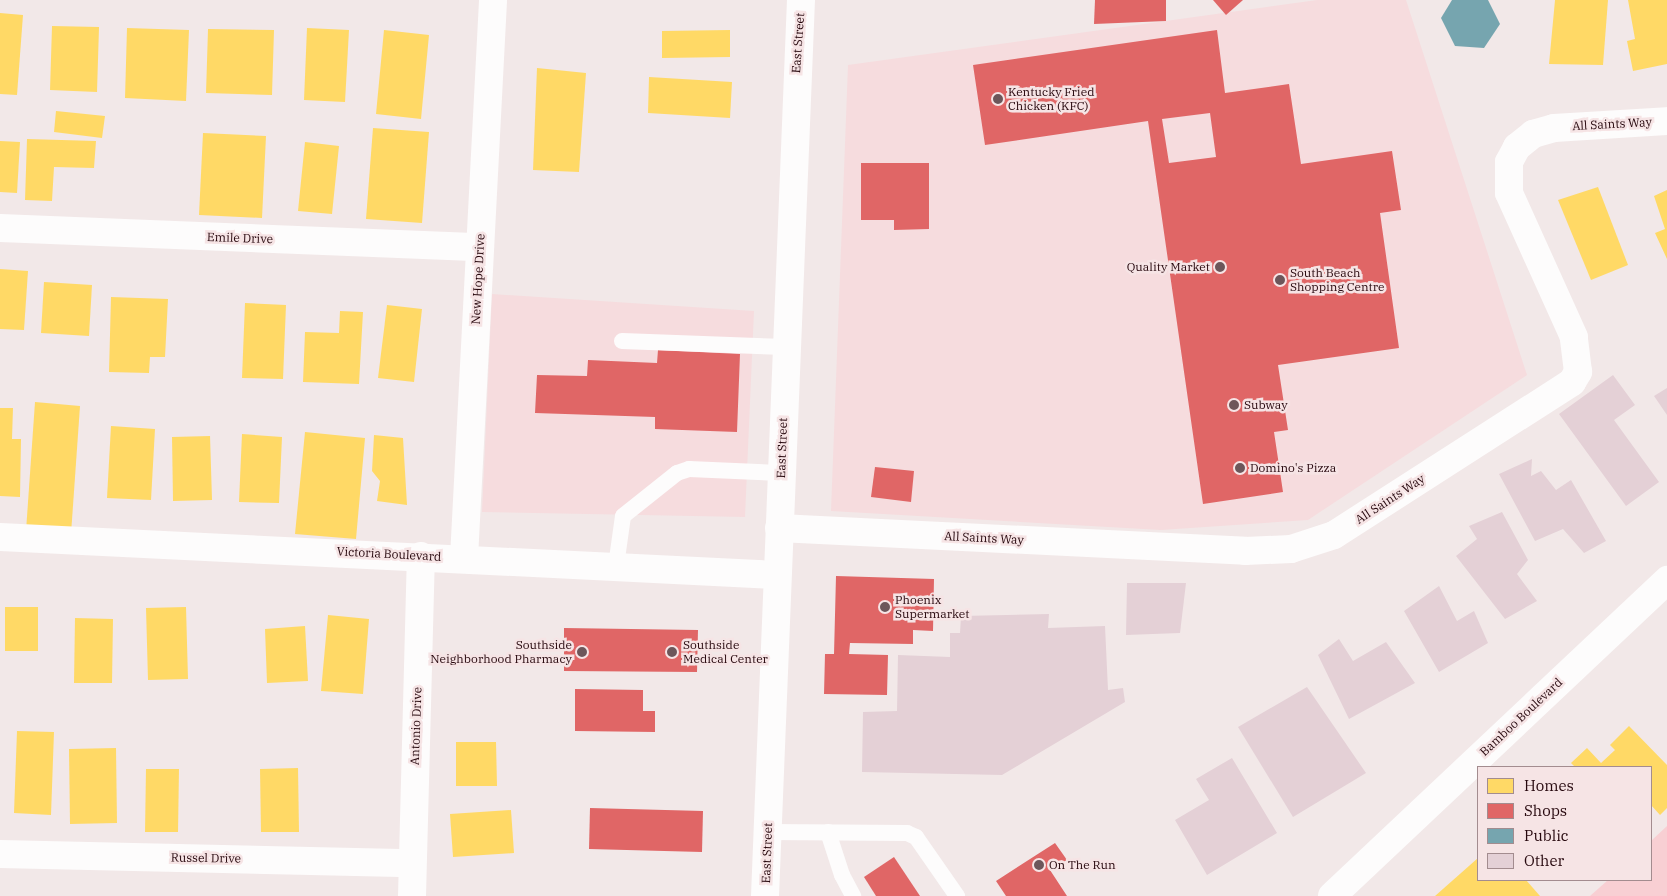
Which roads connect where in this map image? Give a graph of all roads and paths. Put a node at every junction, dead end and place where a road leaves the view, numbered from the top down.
1 (493, 0) edge
2 (801, 0) edge
3 (1667, 121) edge
4 (0, 228) edge
5 (480, 247) junction
6 (622, 341) dead end
7 (786, 347) junction
8 (781, 473) junction
9 (779, 528) junction
10 (0, 537) edge
11 (421, 556) junction
12 (464, 558) junction
13 (616, 566) junction
14 (777, 575) junction
15 (1667, 580) edge
16 (768, 832) junction
17 (828, 832) junction
18 (0, 854) edge
19 (412, 863) junction
20 (412, 896) edge
21 (765, 896) edge
22 (853, 896) edge
23 (957, 896) edge
24 (1332, 896) edge

1 - 5 street, New Hope Drive
2 - 7 street, East Street
3 - 9 street, All Saints Way
4 - 5 street, Emile Drive
5 - 12 street, New Hope Drive
6 - 7 lane
7 - 8 street, East Street
8 - 9 street, East Street
8 - 13 lane
9 - 14 street, East Street
10 - 11 street, Victoria Boulevard
11 - 12 street, Victoria Boulevard
11 - 19 street, Antonio Drive
12 - 13 street, Victoria Boulevard
13 - 14 street, Victoria Boulevard
14 - 16 street, East Street
15 - 24 street, Bamboo Boulevard
16 - 17 lane
16 - 21 street, East Street
17 - 22 lane
17 - 23 lane
18 - 19 street, Russel Drive
19 - 20 street, Antonio Drive

